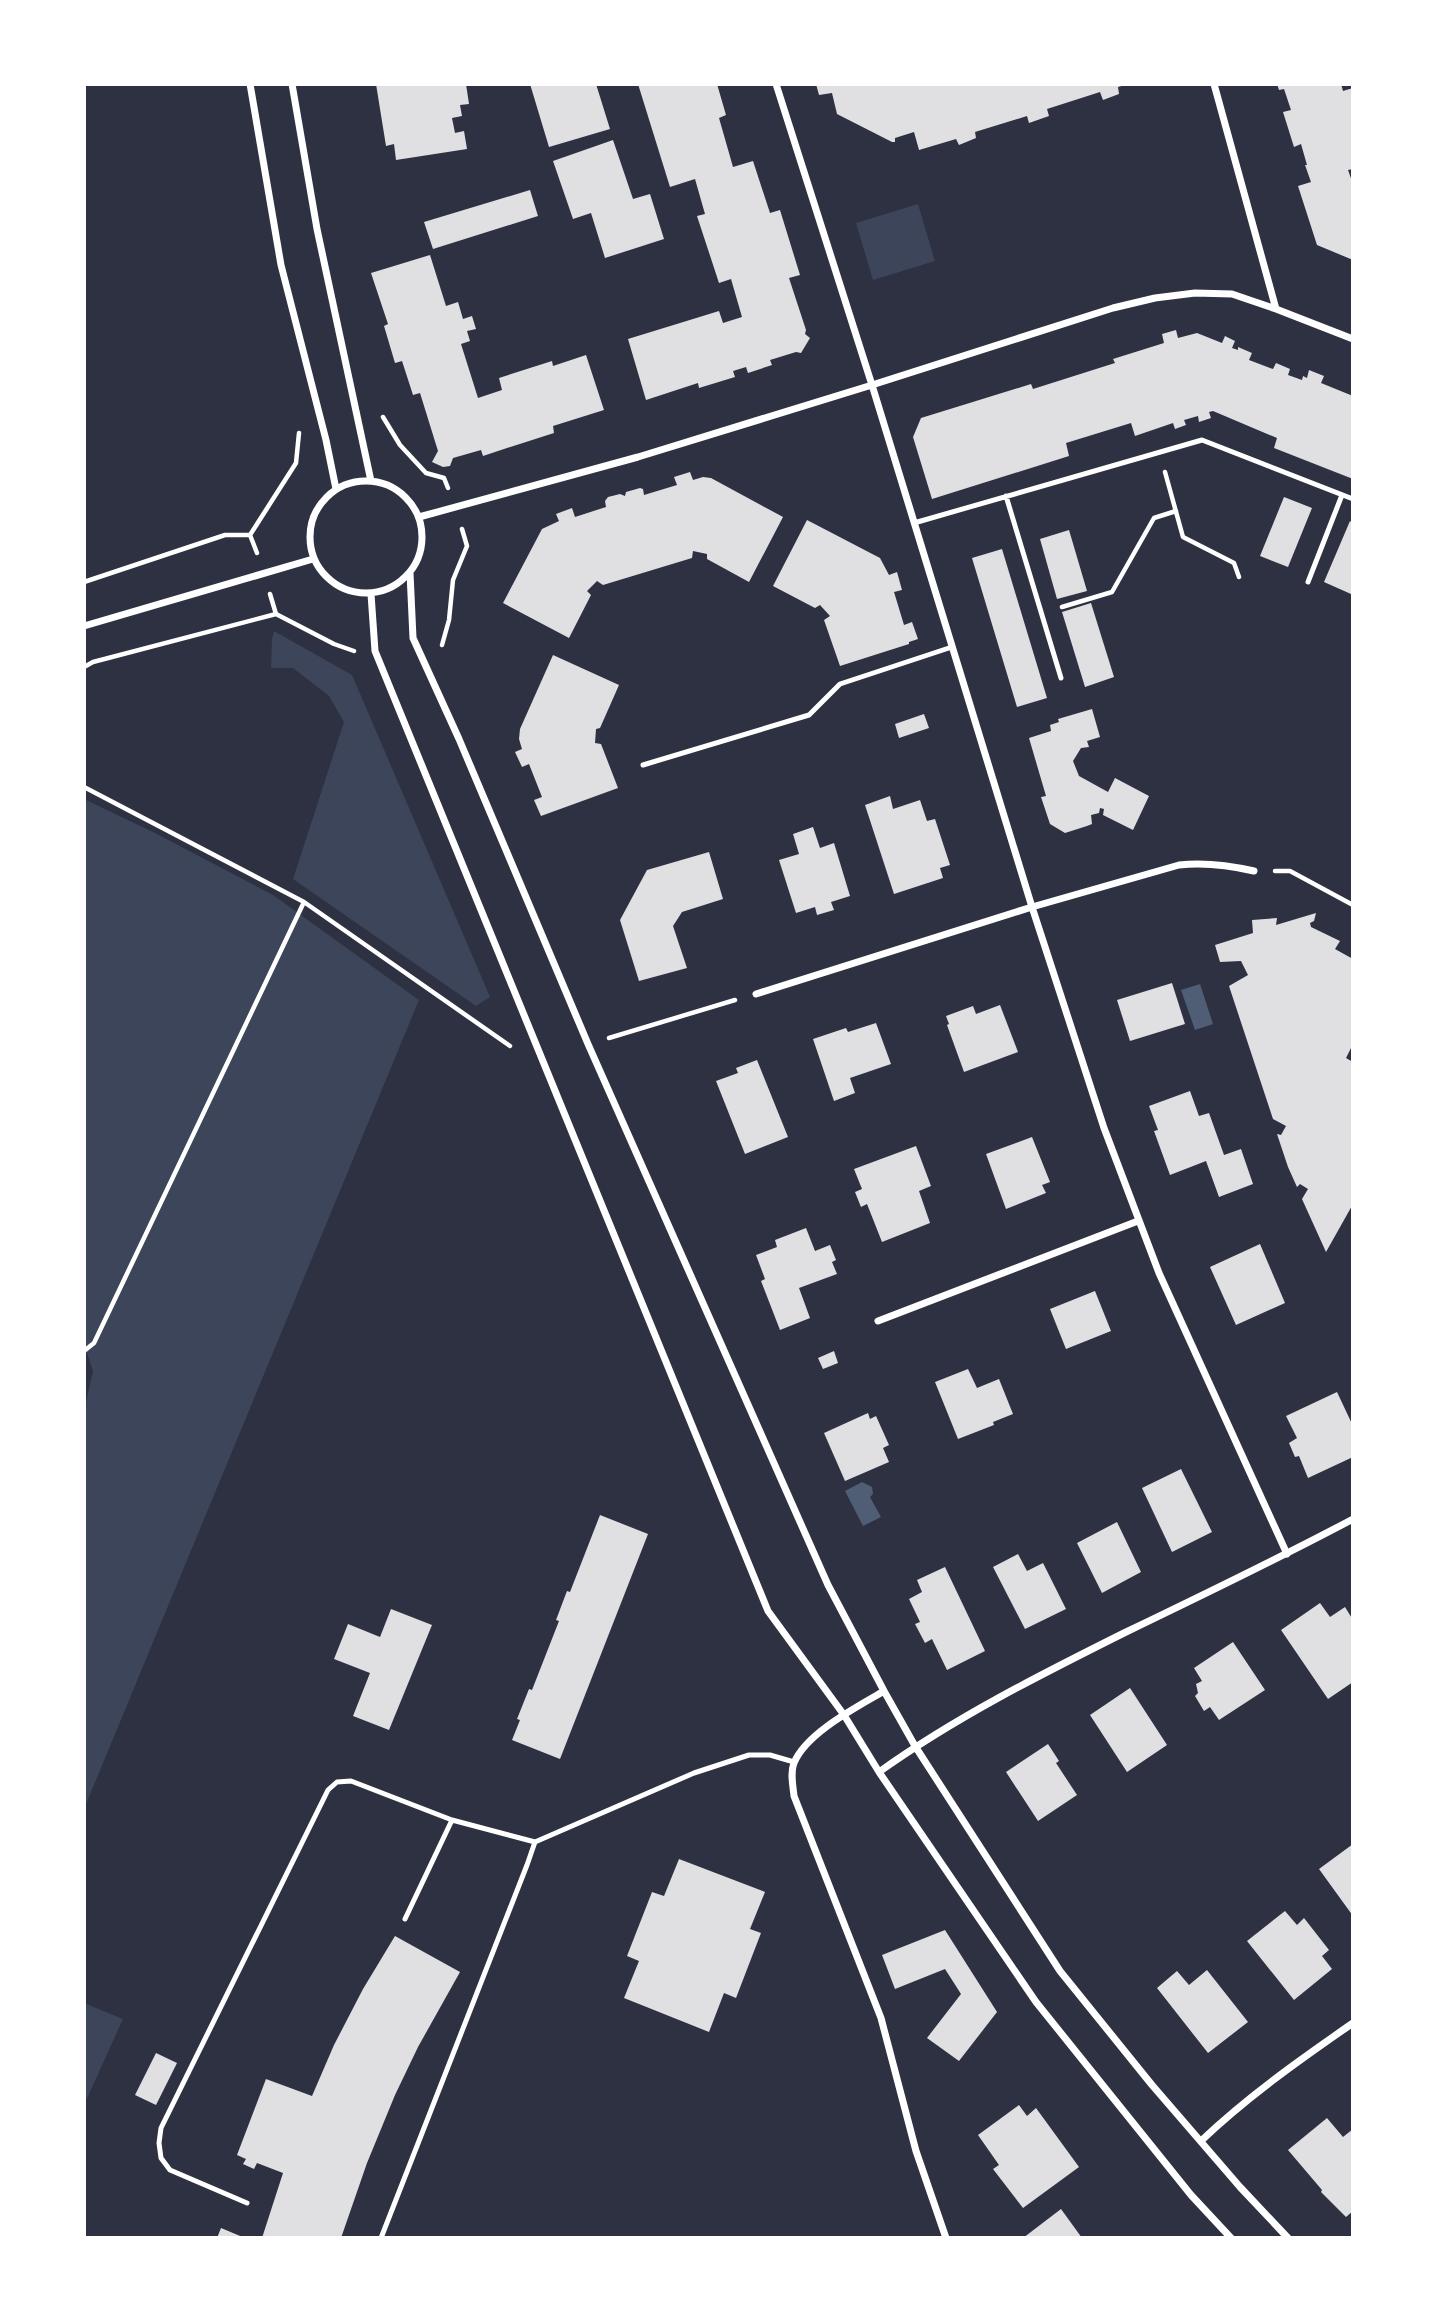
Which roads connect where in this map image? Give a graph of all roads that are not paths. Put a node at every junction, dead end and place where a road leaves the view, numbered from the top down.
1 (250, 84) edge
2 (292, 84) edge
3 (776, 84) edge
4 (1214, 84) edge
5 (1276, 309) junction
6 (1353, 339) edge
7 (872, 385) junction
8 (371, 481) junction
9 (336, 489) junction
10 (1342, 495) junction
11 (1006, 496) junction
12 (1353, 499) edge
13 (419, 517) junction
14 (914, 523) junction
15 (313, 559) junction
16 (410, 573) junction
17 (1308, 582) dead end
18 (371, 594) junction
19 (84, 626) edge
20 (952, 647) junction
21 (1060, 678) dead end
22 (643, 765) dead end
23 (1254, 871) road end
24 (1032, 907) junction
25 (756, 994) road end
26 (1138, 1221) junction
27 (878, 1321) dead end
28 (1353, 1519) edge
29 (1287, 1554) junction
30 (884, 1691) junction
31 (844, 1715) junction
32 (915, 1746) junction
33 (794, 1762) junction
34 (879, 1772) junction
35 (452, 1820) junction
36 (535, 1842) junction
37 (405, 1919) dead end
38 (1353, 2023) edge
39 (1201, 2141) junction
40 (247, 2203) dead end
41 (381, 2238) edge
42 (946, 2238) edge
43 (1231, 2238) edge
44 (1288, 2238) edge

1 - 9 street
2 - 8 street
3 - 7 street
4 - 5 street
5 - 6 street
5 - 7 street
7 - 13 street
7 - 14 street
8 - 9 street
8 - 13 street
9 - 15 street
10 - 11 lane
10 - 12 lane
10 - 17 lane
11 - 14 lane
11 - 21 lane
13 - 16 street
14 - 20 street
15 - 18 street
15 - 19 street
16 - 18 street
16 - 30 street
18 - 31 street
20 - 22 lane
20 - 24 street
23 - 24 street
24 - 25 street
24 - 26 street
26 - 27 street
26 - 29 street
28 - 29 street
29 - 32 street
30 - 31 street
30 - 32 street
31 - 33 street
31 - 34 street
32 - 34 street
32 - 39 street
33 - 36 lane
33 - 42 street
34 - 43 street
35 - 36 lane
35 - 37 lane
35 - 40 lane
36 - 41 lane
38 - 39 street
39 - 44 street

